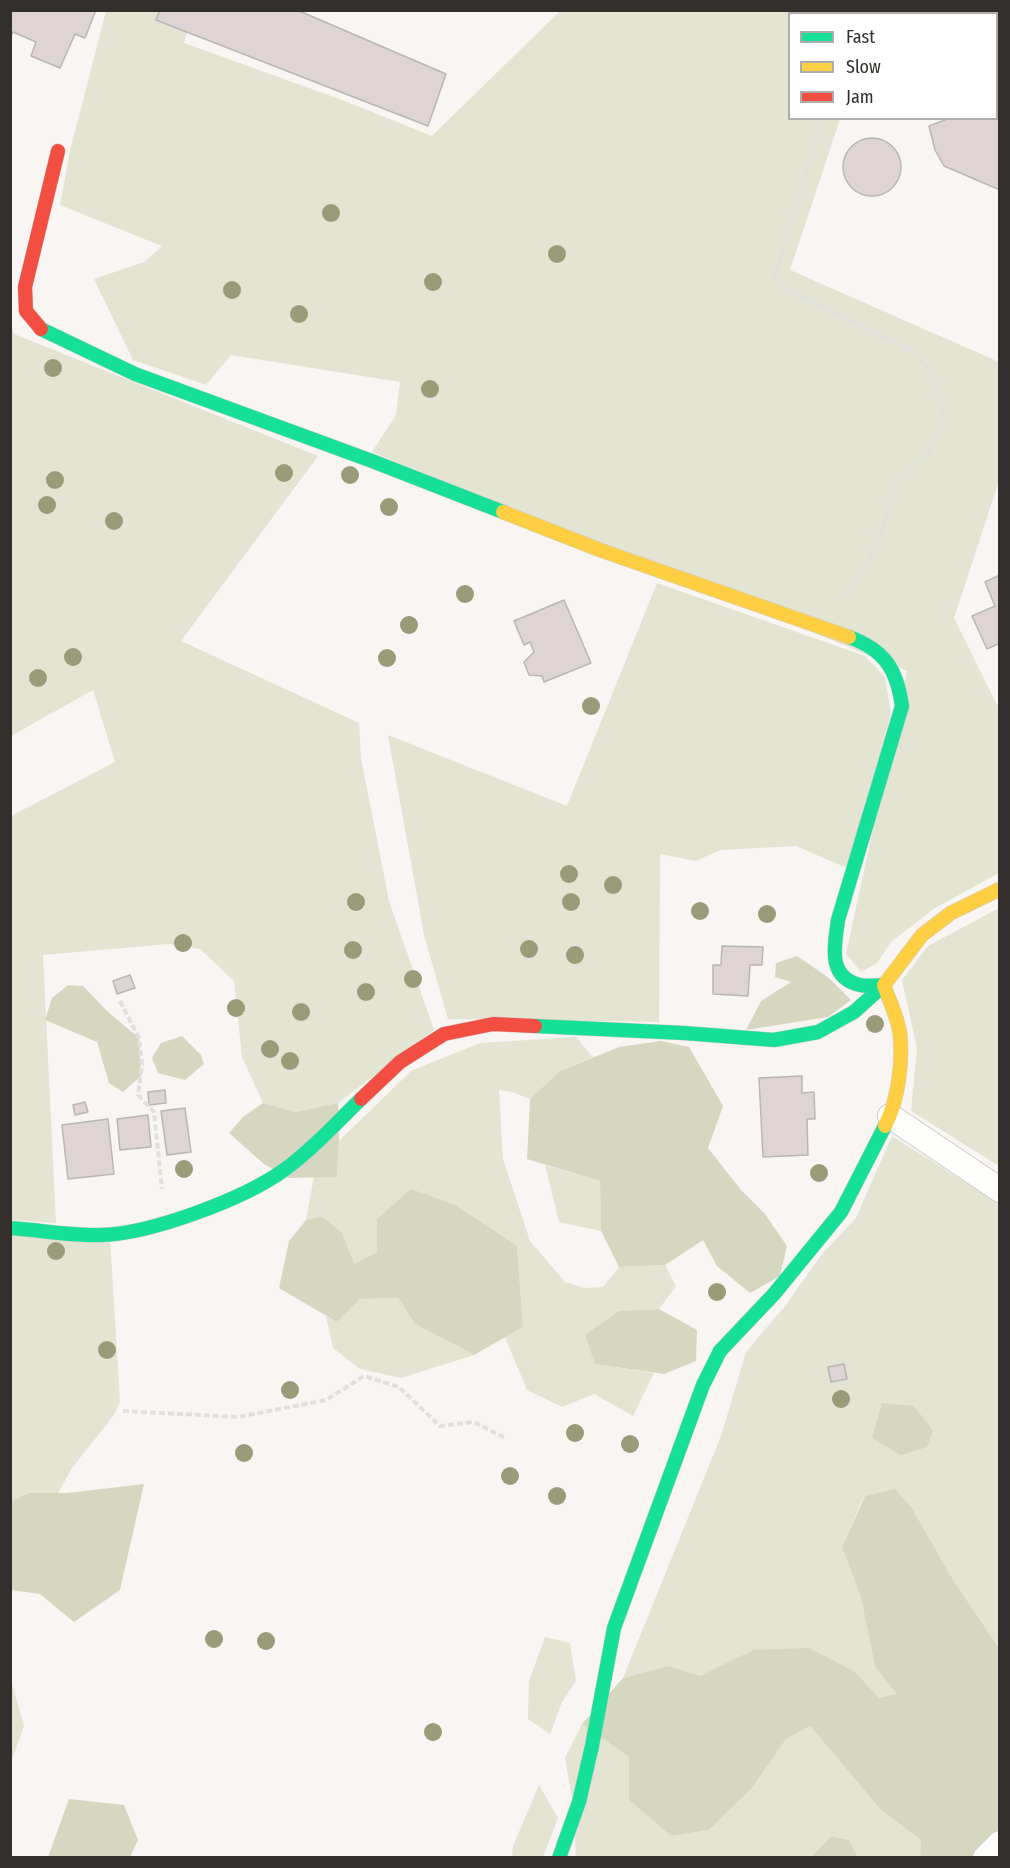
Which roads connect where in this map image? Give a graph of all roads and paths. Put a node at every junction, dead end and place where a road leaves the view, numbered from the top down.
1 (821, 120) edge
2 (58, 151) dead end
3 (814, 624) junction
4 (999, 889) edge
5 (884, 985) junction
6 (120, 1001) dead end
7 (890, 1116) junction
8 (999, 1190) edge
9 (165, 1223) junction
10 (10, 1228) edge
11 (123, 1411) dead end
12 (504, 1438) dead end
13 (999, 1843) edge
14 (559, 1857) edge
15 (985, 1857) edge

1 - 3 path
2 - 3 street
3 - 5 street
4 - 5 street
5 - 7 street
5 - 9 street
6 - 9 path
7 - 8 street
7 - 14 street
9 - 10 street
11 - 12 path
13 - 15 street

